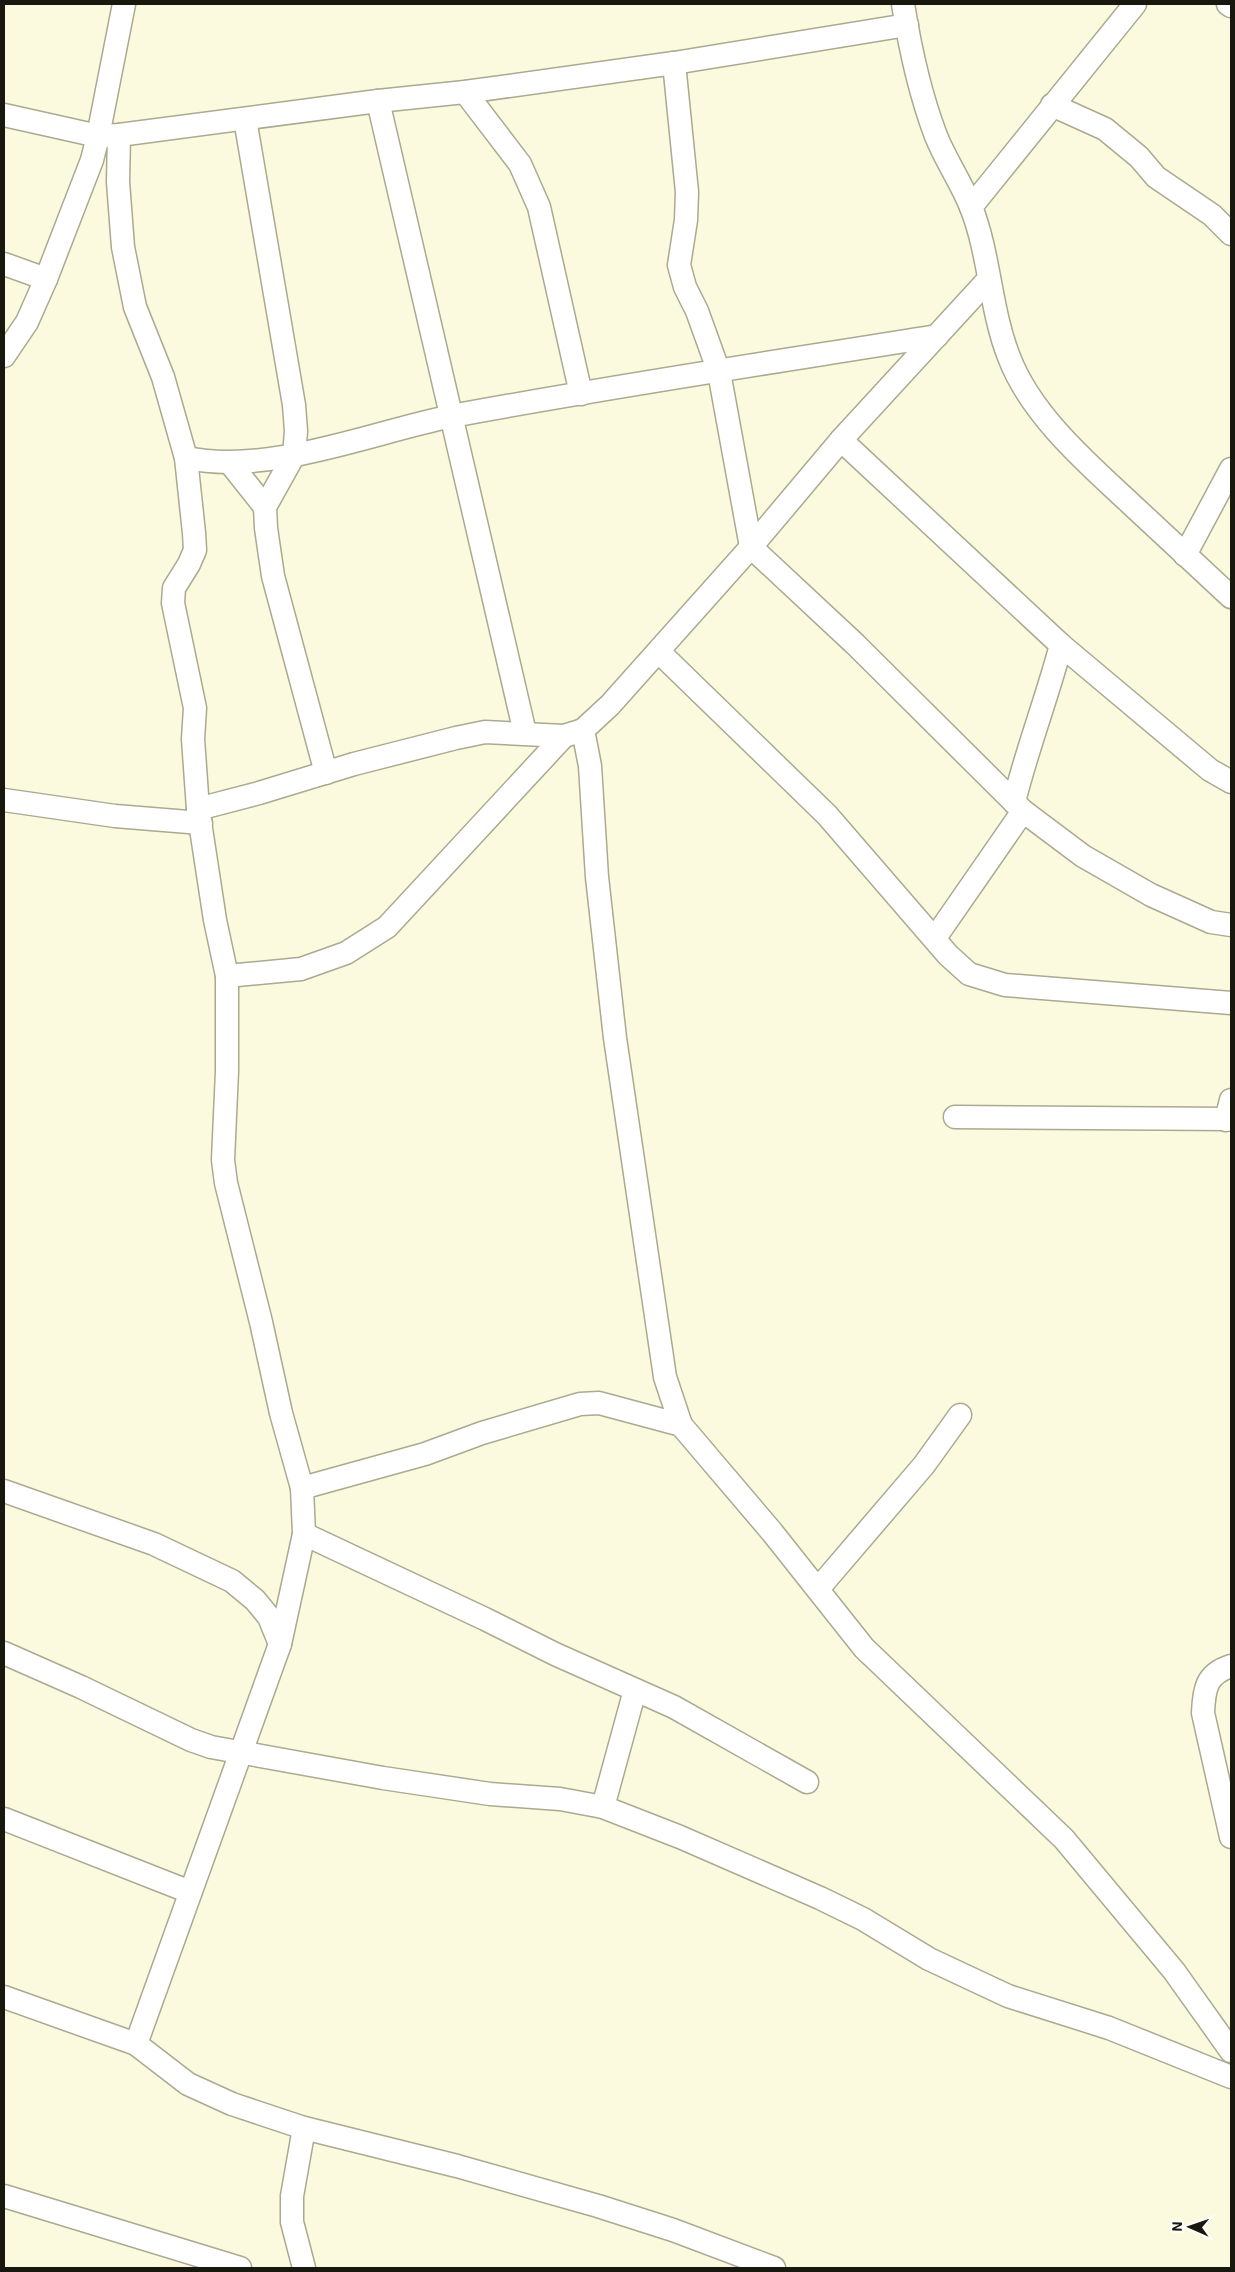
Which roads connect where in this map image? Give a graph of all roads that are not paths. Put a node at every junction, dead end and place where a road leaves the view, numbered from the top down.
1 (124, 4) edge
2 (1135, 4) edge
3 (1228, 4) edge
4 (1231, 6) edge
5 (905, 15) edge
6 (674, 63) junction
7 (465, 92) junction
8 (378, 101) junction
9 (1052, 105) junction
10 (4, 115) edge
11 (245, 119) junction
12 (109, 136) junction
13 (971, 207) junction
14 (1231, 234) edge
15 (4, 264) edge
16 (46, 279) junction
17 (988, 280) junction
18 (937, 336) junction
19 (4, 356) edge
20 (719, 372) junction
21 (581, 394) junction
22 (451, 417) junction
23 (841, 440) junction
24 (294, 455) junction
25 (186, 458) junction
26 (230, 463) junction
27 (1231, 469) edge
28 (265, 507) junction
29 (751, 547) junction
30 (1185, 555) junction
31 (1231, 597) edge
32 (1061, 645) junction
33 (659, 652) junction
34 (525, 733) junction
35 (574, 733) junction
36 (326, 773) junction
37 (1231, 782) edge
38 (4, 800) edge
39 (1018, 807) junction
40 (199, 816) junction
41 (1231, 925) edge
42 (935, 938) junction
43 (227, 976) junction
44 (1231, 1003) edge
45 (1229, 1113) edge
46 (955, 1117) dead end
47 (960, 1415) dead end
48 (681, 1425) junction
49 (302, 1488) junction
50 (7, 1496) edge
51 (304, 1534) junction
52 (818, 1589) junction
53 (280, 1644) junction
54 (4, 1653) edge
55 (1231, 1666) edge
56 (635, 1690) junction
57 (242, 1753) junction
58 (807, 1782) dead end
59 (603, 1807) junction
60 (4, 1819) edge
61 (1231, 1837) edge
62 (190, 1892) junction
63 (4, 1997) edge
64 (136, 2044) junction
65 (1231, 2052) edge
66 (1231, 2077) edge
67 (304, 2128) junction
68 (4, 2196) edge
69 (240, 2268) edge
70 (304, 2268) edge
71 (771, 2268) edge

1 - 12 street
2 - 9 street
3 - 4 street
5 - 6 street
5 - 13 street
6 - 7 street
6 - 20 street
7 - 8 street
7 - 21 street
8 - 11 street
8 - 22 street
9 - 13 street
9 - 14 street
10 - 12 street
11 - 12 street
11 - 24 street
12 - 16 street
12 - 25 street
13 - 17 street
15 - 16 street
16 - 19 street
17 - 18 street
17 - 30 street
18 - 20 street
18 - 23 street
20 - 21 street
20 - 29 street
21 - 22 street
22 - 24 street
22 - 34 street
23 - 29 street
23 - 32 street
24 - 26 street
24 - 28 street
25 - 26 street
25 - 40 street
26 - 28 street
27 - 30 street
28 - 36 street
29 - 33 street
29 - 39 street
30 - 31 street
32 - 37 street
32 - 39 street
33 - 35 street
33 - 42 street
34 - 35 street
34 - 36 street
35 - 43 street
35 - 48 street
36 - 40 street
38 - 40 street
39 - 41 street
39 - 42 street
40 - 43 street
42 - 44 street
43 - 49 street
45 - 46 street
47 - 52 street
48 - 49 street
48 - 52 street
49 - 51 street
50 - 53 street
51 - 53 street
51 - 56 street
52 - 65 street
53 - 57 street
54 - 57 street
55 - 61 street
56 - 58 street
56 - 59 street
57 - 59 street
57 - 62 street
59 - 66 street
60 - 62 street
62 - 64 street
63 - 64 street
64 - 67 street
67 - 70 street
67 - 71 street
68 - 69 street

